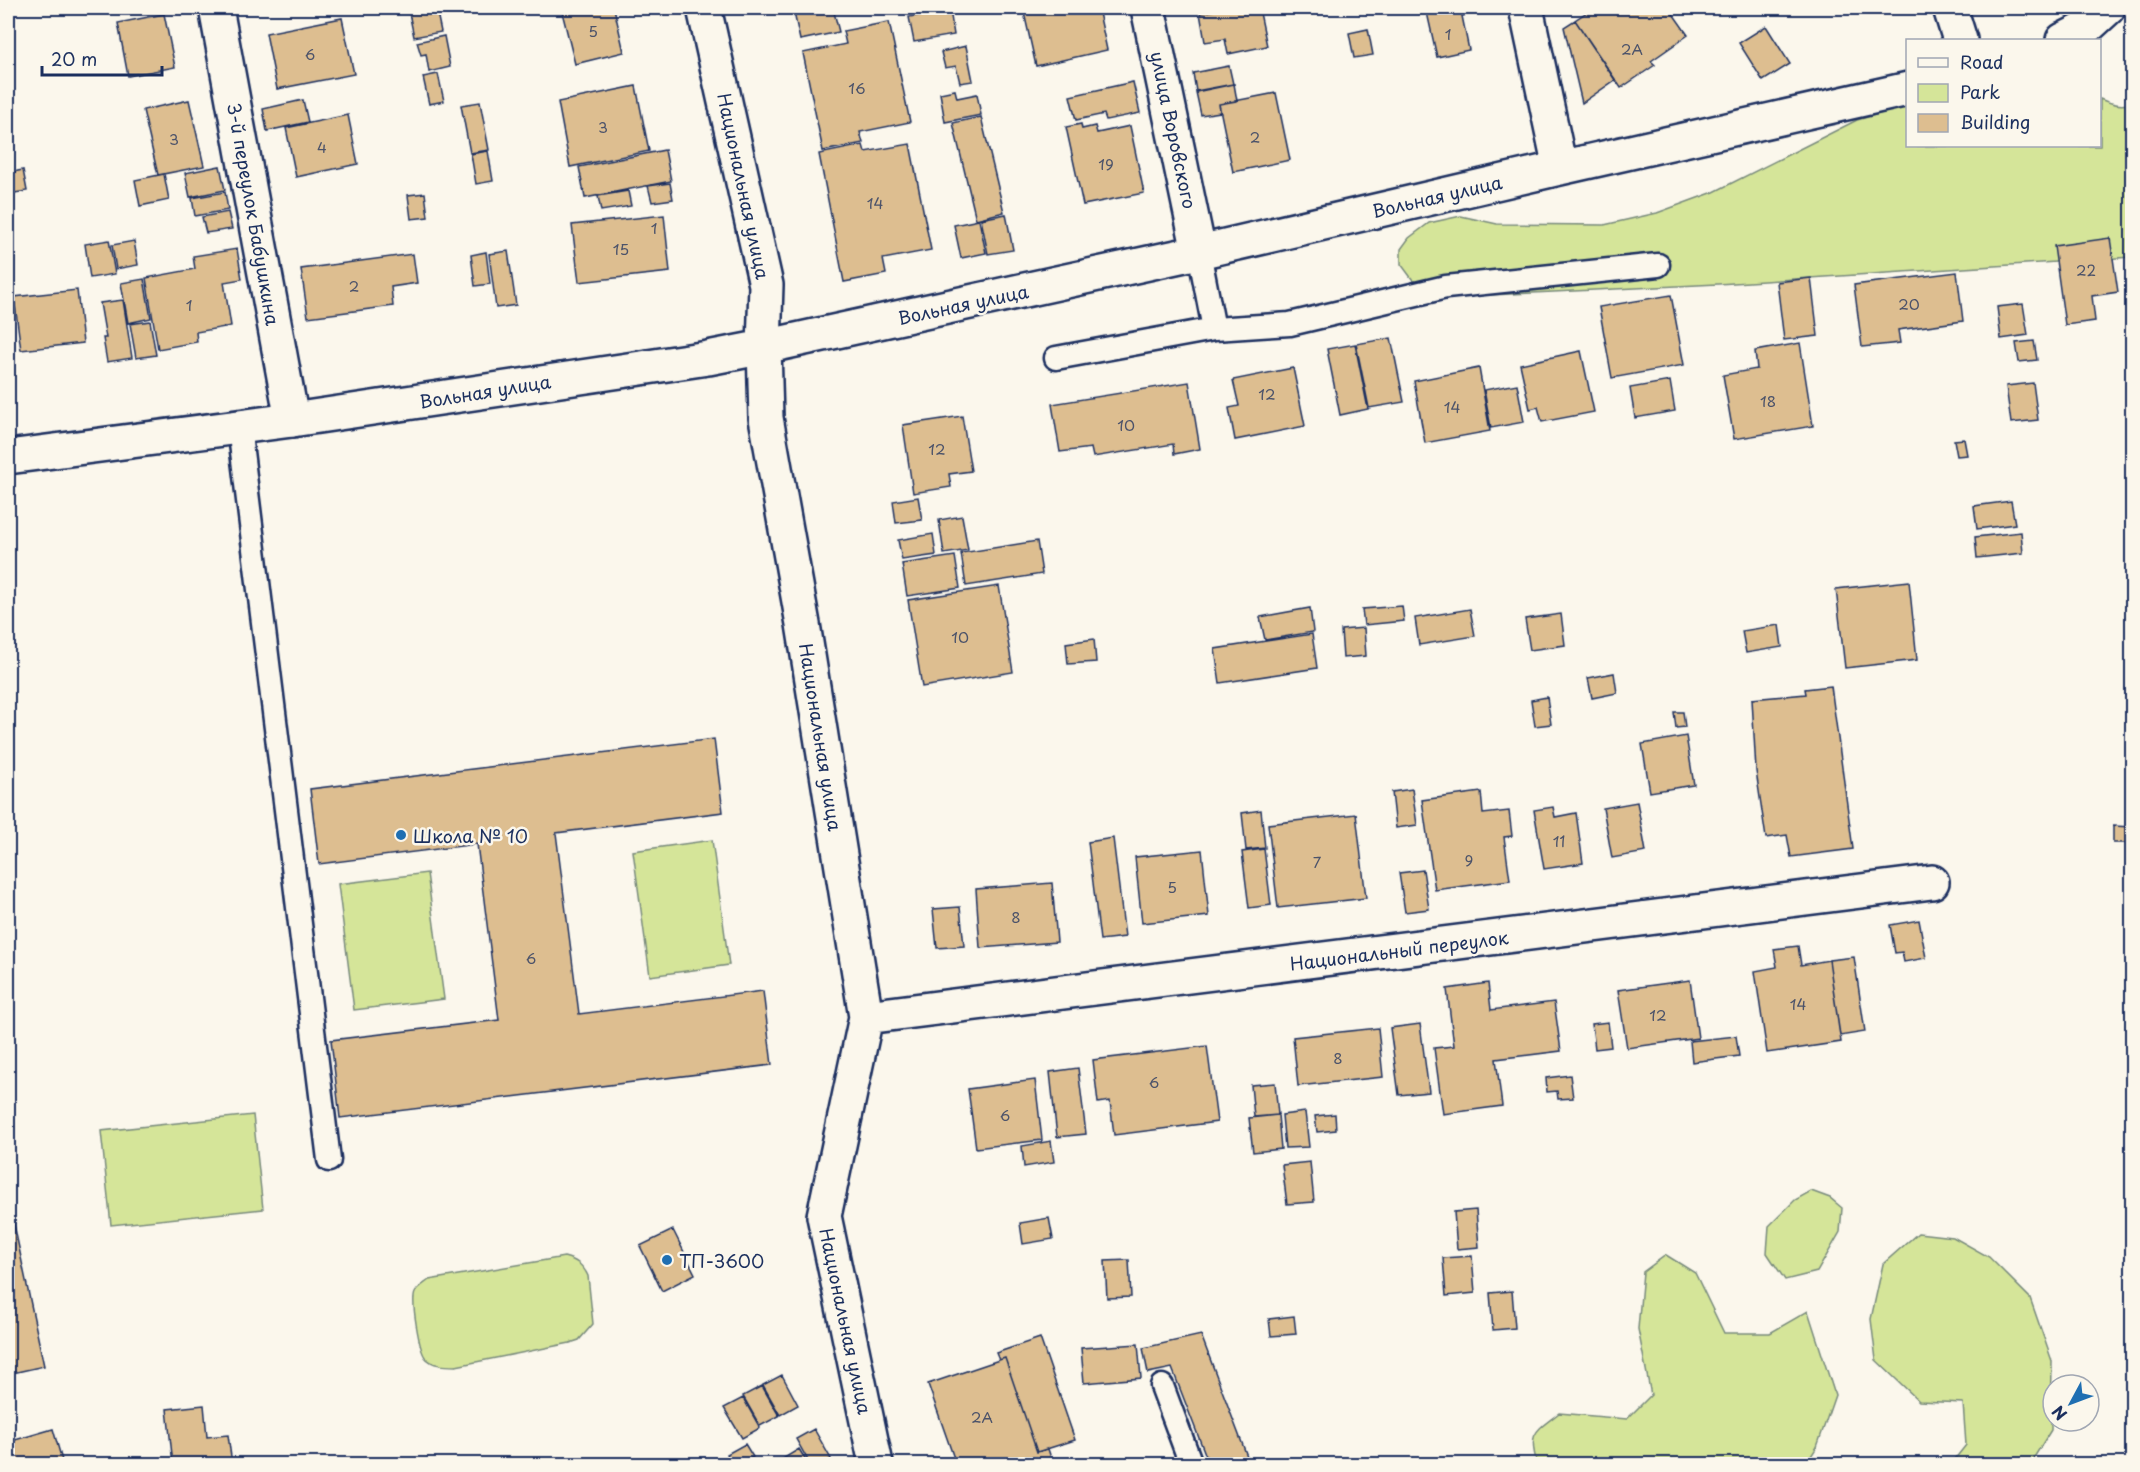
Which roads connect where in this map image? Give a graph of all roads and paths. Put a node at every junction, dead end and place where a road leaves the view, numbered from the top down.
1 (216, 8) edge
2 (704, 8) edge
3 (1148, 8) edge
4 (1526, 8) edge
5 (1950, 8) edge
6 (2108, 8) edge
7 (1960, 39) edge
8 (2065, 39) edge
9 (1906, 89) edge
10 (1560, 168) junction
11 (1199, 252) junction
12 (1658, 265) dead end
13 (1214, 329) junction
14 (764, 347) junction
15 (1056, 358) dead end
16 (292, 420) junction
17 (239, 427) junction
18 (8, 457) edge
19 (1932, 882) dead end
20 (866, 1017) junction
21 (329, 1160) dead end
22 (1162, 1386) dead end
23 (875, 1464) edge
24 (1191, 1464) edge

1 - 16 street, 3-й переулок Бабушкина
2 - 14 street, Национальная улица
3 - 11 street, улица Воровского
4 - 10 street
5 - 7 street
6 - 8 street
9 - 10 street, Вольная улица
10 - 11 street, Вольная улица
11 - 13 lane
11 - 14 street, Вольная улица
12 - 13 lane
13 - 15 lane
14 - 16 street, Вольная улица
14 - 20 street, Национальная улица
16 - 17 street, Вольная улица
17 - 18 street, Вольная улица
17 - 21 lane
19 - 20 street, Национальный переулок
20 - 23 street, Национальная улица
22 - 24 lane

